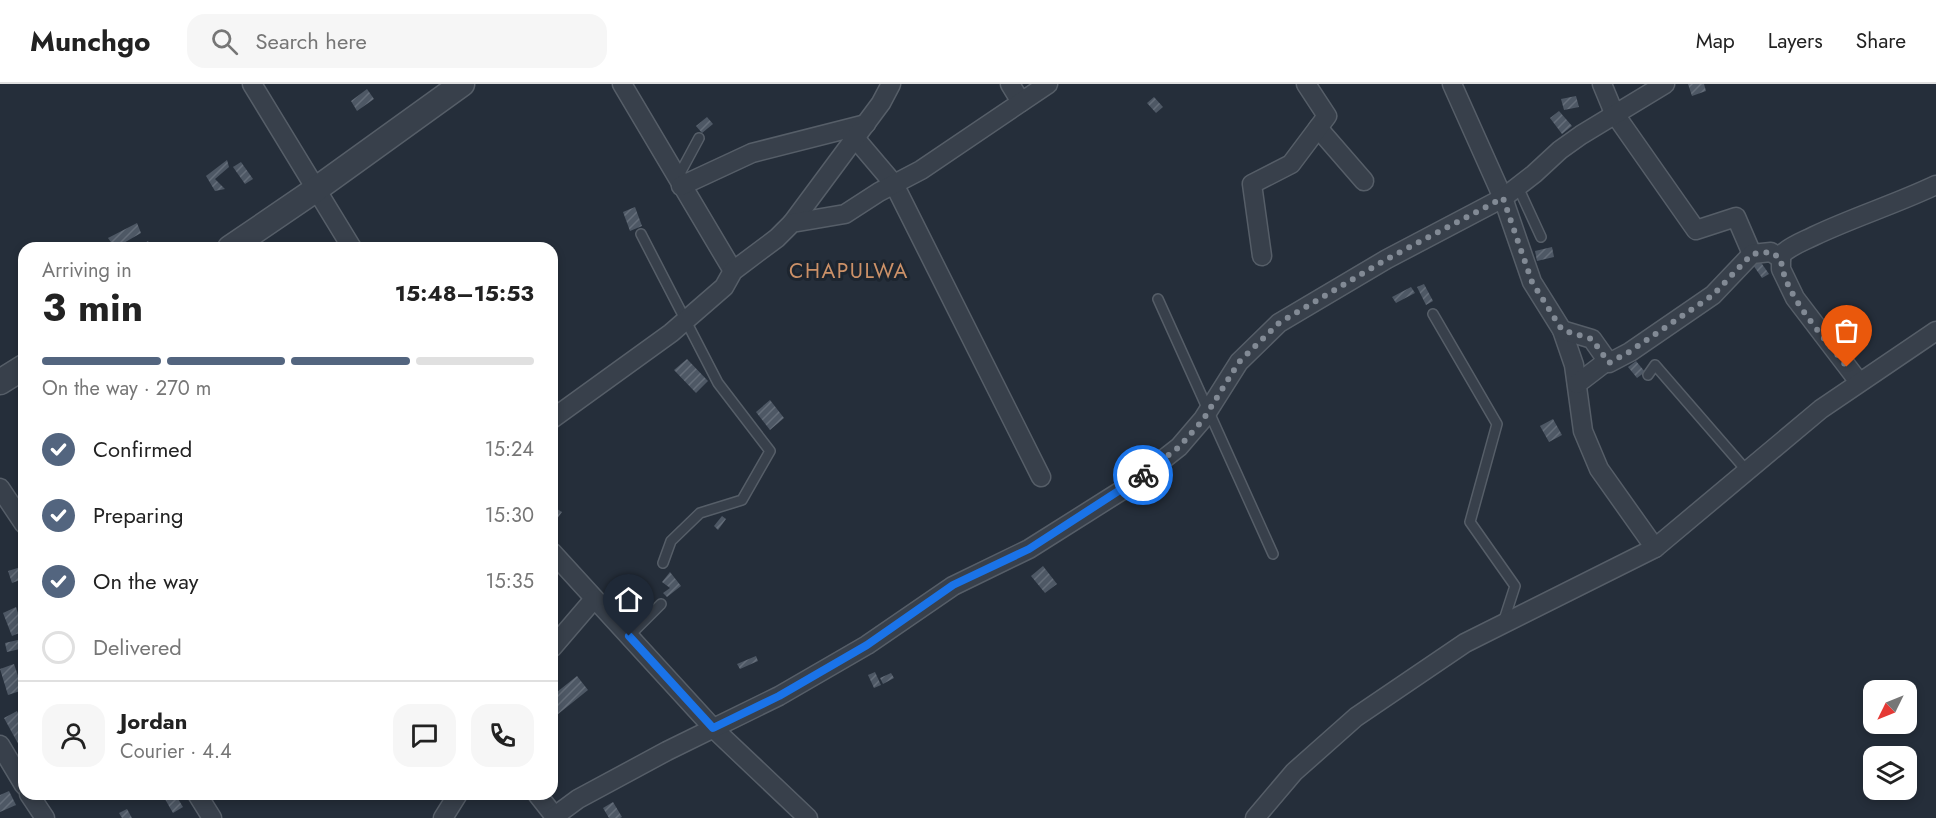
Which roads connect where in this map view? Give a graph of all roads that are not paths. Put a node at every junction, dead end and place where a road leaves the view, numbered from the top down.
1 (252, 84) edge
2 (462, 84) edge
3 (622, 84) edge
4 (891, 84) edge
5 (1010, 84) edge
6 (1048, 84) edge
7 (1306, 84) edge
8 (1452, 84) edge
9 (1602, 84) edge
10 (1665, 84) edge
11 (1021, 102) junction
12 (1614, 113) junction
13 (1318, 128) junction
14 (861, 131) junction
15 (699, 138) dead end
16 (1364, 181) dead end
17 (679, 183) junction
18 (894, 184) junction
19 (1936, 185) edge
20 (315, 190) junction
21 (1510, 192) junction
22 (792, 223) junction
23 (641, 234) dead end
24 (1541, 237) dead end
25 (239, 242) edge
26 (348, 242) edge
27 (1752, 254) junction
28 (1262, 256) dead end
29 (1781, 259) junction
30 (733, 271) junction
31 (1158, 299) dead end
32 (1433, 314) dead end
33 (686, 320) junction
34 (1562, 330) junction
35 (1936, 331) edge
36 (1607, 361) junction
37 (18, 371) edge
38 (1648, 375) dead end
39 (0, 382) edge
40 (1859, 382) junction
41 (1577, 384) junction
42 (1209, 410) junction
43 (558, 415) edge
44 (1747, 471) junction
45 (1041, 477) dead end
46 (0, 488) edge
47 (18, 515) edge
48 (1654, 548) junction
49 (1273, 554) dead end
50 (558, 559) edge
51 (663, 563) dead end
52 (594, 599) junction
53 (661, 604) dead end
54 (1503, 623) junction
55 (629, 636) junction
56 (558, 641) edge
57 (713, 728) junction
58 (0, 745) edge
59 (16, 774) edge
60 (33, 800) edge
61 (201, 800) edge
62 (454, 800) edge
63 (542, 800) edge
64 (555, 817) edge
65 (45, 818) edge
66 (212, 818) edge
67 (443, 818) edge
68 (808, 818) edge
69 (1255, 818) edge

1 - 20 street
2 - 20 street
3 - 17 street
4 - 14 street
5 - 11 street
6 - 11 street
7 - 13 street
8 - 21 street
9 - 12 street
10 - 12 street
11 - 18 street
12 - 21 street
12 - 27 street
13 - 16 street
13 - 28 street
14 - 17 street
14 - 18 street
14 - 22 street
15 - 17 lane
17 - 30 street
18 - 22 street
18 - 45 street
19 - 29 street
20 - 25 street
20 - 26 street
21 - 24 lane
21 - 34 street
21 - 42 street
22 - 30 street
23 - 33 lane
27 - 29 street
27 - 36 street
29 - 40 street
30 - 33 street
31 - 42 lane
32 - 54 lane
33 - 43 street
33 - 51 lane
34 - 36 street
34 - 41 street
35 - 40 street
36 - 41 street
37 - 39 street
38 - 44 lane
40 - 44 street
41 - 48 street
42 - 49 lane
42 - 57 street
44 - 48 street
46 - 47 street
48 - 54 street
50 - 52 street
52 - 55 street
52 - 56 street
53 - 55 lane
54 - 69 street
55 - 57 street
57 - 64 street
57 - 68 street
58 - 59 street
60 - 65 street
61 - 66 street
62 - 67 street
63 - 64 street

